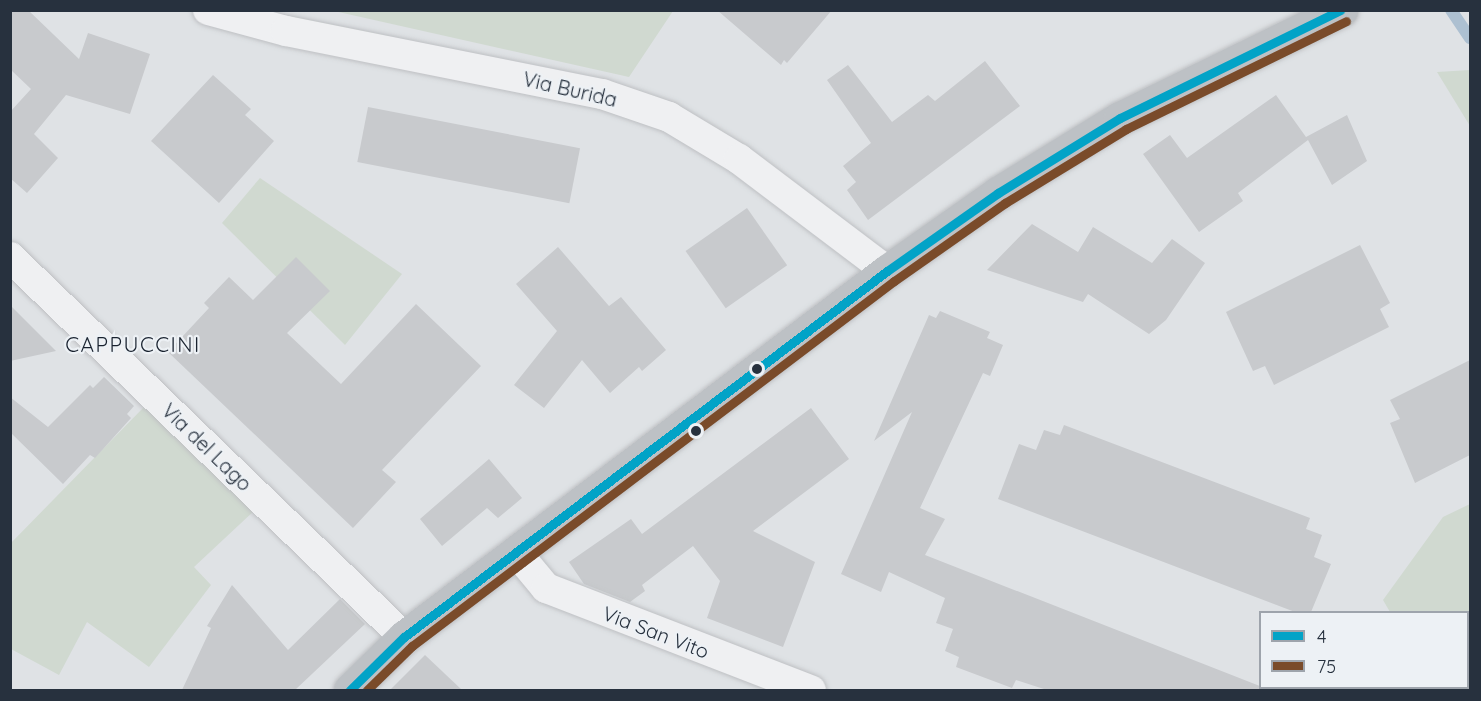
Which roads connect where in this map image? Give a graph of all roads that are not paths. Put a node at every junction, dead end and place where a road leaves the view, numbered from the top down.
1 (208, 10) edge
2 (1341, 10) edge
3 (10, 257) edge
4 (887, 271) junction
5 (516, 552) junction
6 (404, 637) junction
7 (350, 690) edge
8 (811, 690) edge

1 - 4 street, Via Burida
2 - 4 main road
3 - 6 street, Via del Lago
4 - 5 main road
5 - 6 main road
5 - 8 street, Via San Vito
6 - 7 main road

